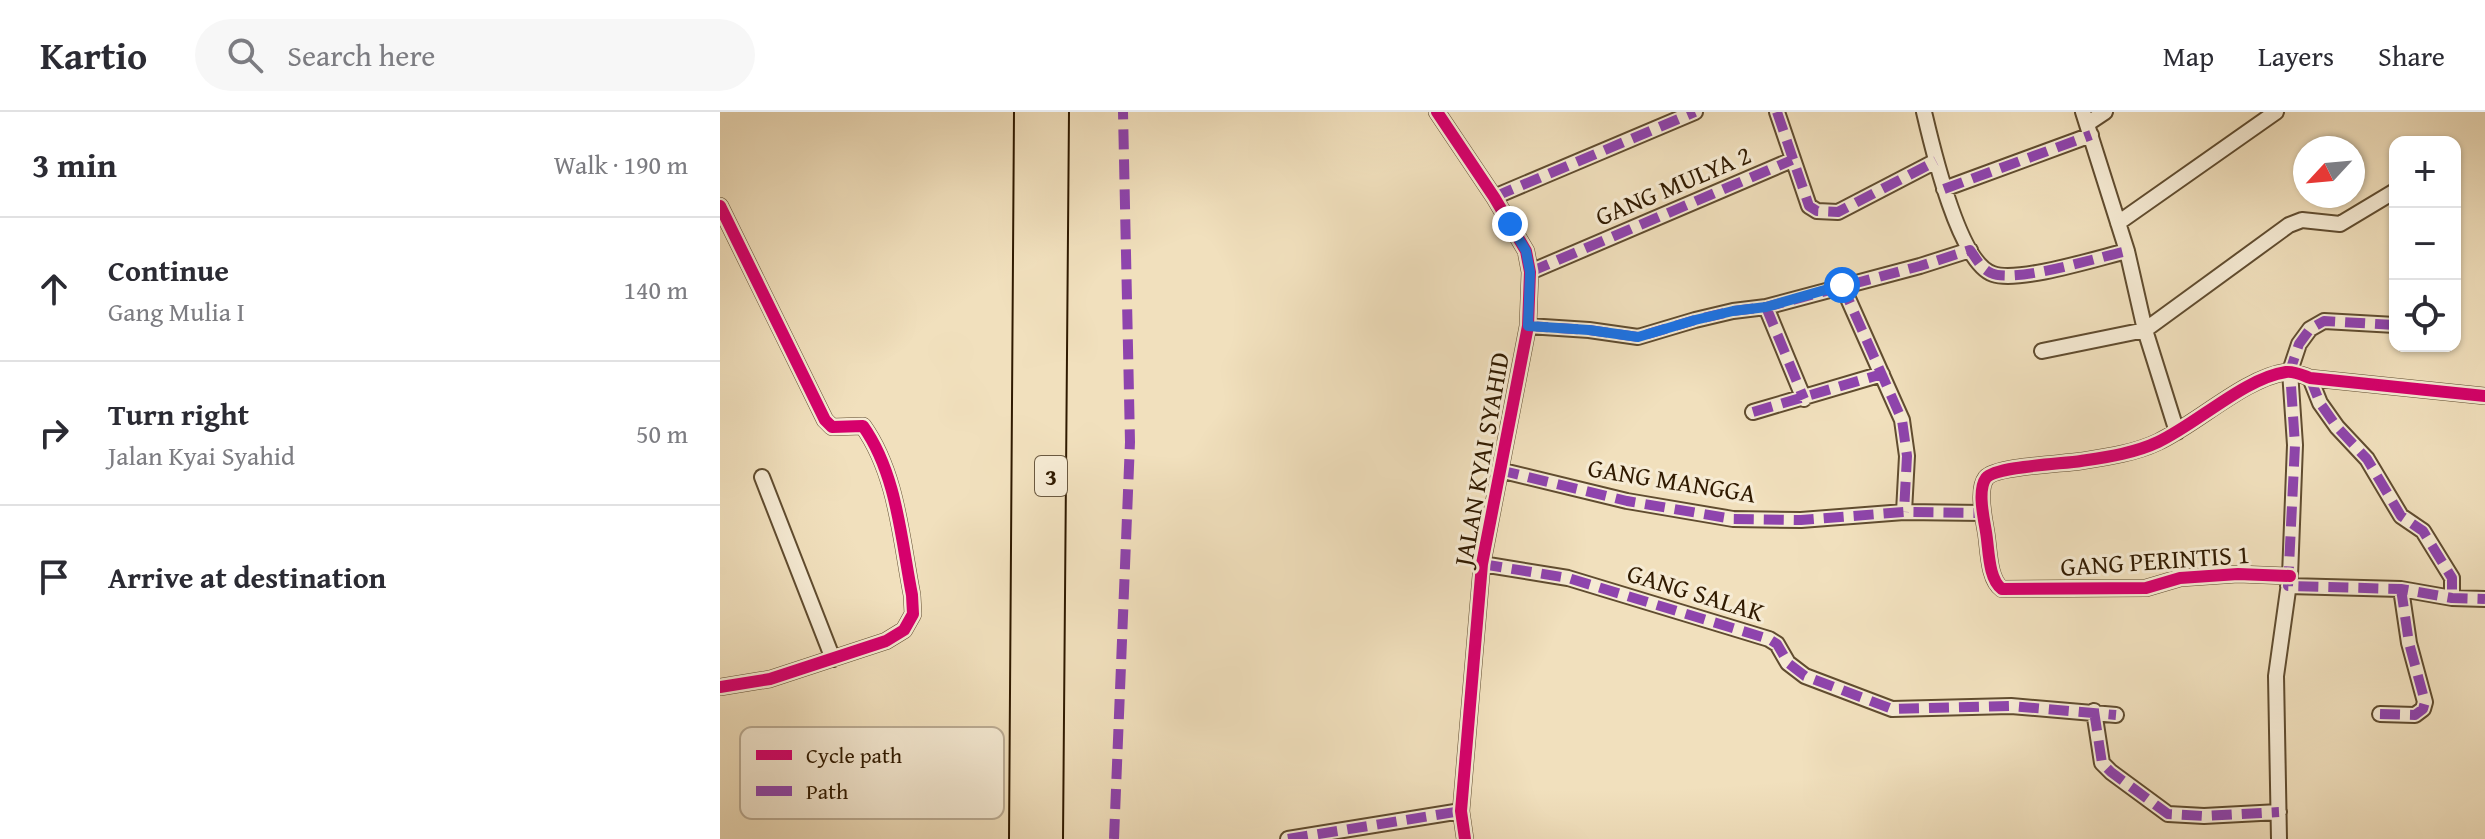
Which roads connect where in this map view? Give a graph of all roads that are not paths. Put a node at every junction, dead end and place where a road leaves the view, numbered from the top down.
1 (1029, 112) edge
2 (1054, 112) edge
3 (1437, 112) edge
4 (1695, 112) edge
5 (1778, 112) edge
6 (1924, 112) edge
7 (2105, 112) edge
8 (2276, 112) edge
9 (2087, 124) edge
10 (1792, 160) junction
11 (1936, 161) junction
12 (1944, 189) junction
13 (2389, 195) edge
14 (1494, 197) junction
15 (720, 206) edge
16 (2118, 223) junction
17 (1970, 250) junction
18 (2127, 251) junction
19 (1530, 272) junction
20 (1842, 285) junction
21 (1766, 307) junction
22 (2389, 325) edge
23 (1528, 326) junction
24 (2145, 330) junction
25 (2042, 351) dead end
26 (2290, 371) junction
27 (1882, 374) junction
28 (2310, 378) junction
29 (2485, 396) edge
30 (1804, 399) junction
31 (1753, 412) dead end
32 (2177, 432) junction
33 (1499, 470) junction
34 (762, 477) dead end
35 (1904, 512) junction
36 (1983, 513) junction
37 (1482, 564) junction
38 (2289, 581) junction
39 (2401, 589) junction
40 (2452, 598) junction
41 (2485, 599) edge
42 (833, 659) junction
43 (720, 687) edge
44 (2094, 711) junction
45 (2380, 714) dead end
46 (2116, 715) dead end
47 (1461, 811) junction
48 (2279, 812) junction
49 (1024, 839) edge
50 (1048, 839) edge
51 (1288, 839) edge
52 (1465, 839) edge
53 (2279, 839) edge

1 - 49 highway, 3
2 - 50 highway, 3
3 - 14 street, JALAN KYAI SYAHID
4 - 14 street
5 - 10 street
6 - 11 street
7 - 9 street
8 - 16 street
9 - 12 street
9 - 16 street
10 - 11 street, GANG MULYA 2
10 - 19 street, GANG MULYA 2
11 - 12 street
12 - 17 street
13 - 24 street
14 - 19 street, JALAN KYAI SYAHID
15 - 42 street
16 - 18 street
17 - 18 street
17 - 20 street
18 - 24 street
19 - 23 street, JALAN KYAI SYAHID
20 - 21 street
20 - 27 street
21 - 23 street
21 - 30 street
22 - 26 street
23 - 33 street, JALAN KYAI SYAHID
24 - 25 street
24 - 32 street
26 - 28 street
26 - 32 street
26 - 38 street
27 - 30 street
27 - 35 street
28 - 29 street
28 - 40 street
30 - 31 street
32 - 36 street
33 - 35 street, GANG MANGGA
33 - 37 street, JALAN KYAI SYAHID
34 - 42 street
35 - 36 street, GANG MANGGA
36 - 38 street, GANG PERINTIS 1
37 - 44 street, GANG SALAK
37 - 47 street, JALAN KYAI SYAHID
38 - 39 street, GANG PERINTIS 1
38 - 48 street
39 - 40 street, GANG PERINTIS 1
39 - 45 street
40 - 41 street, GANG PERINTIS 1
42 - 43 street
44 - 46 street, GANG SALAK
44 - 48 street
47 - 51 street
47 - 52 street, JALAN KYAI SYAHID
48 - 53 street

